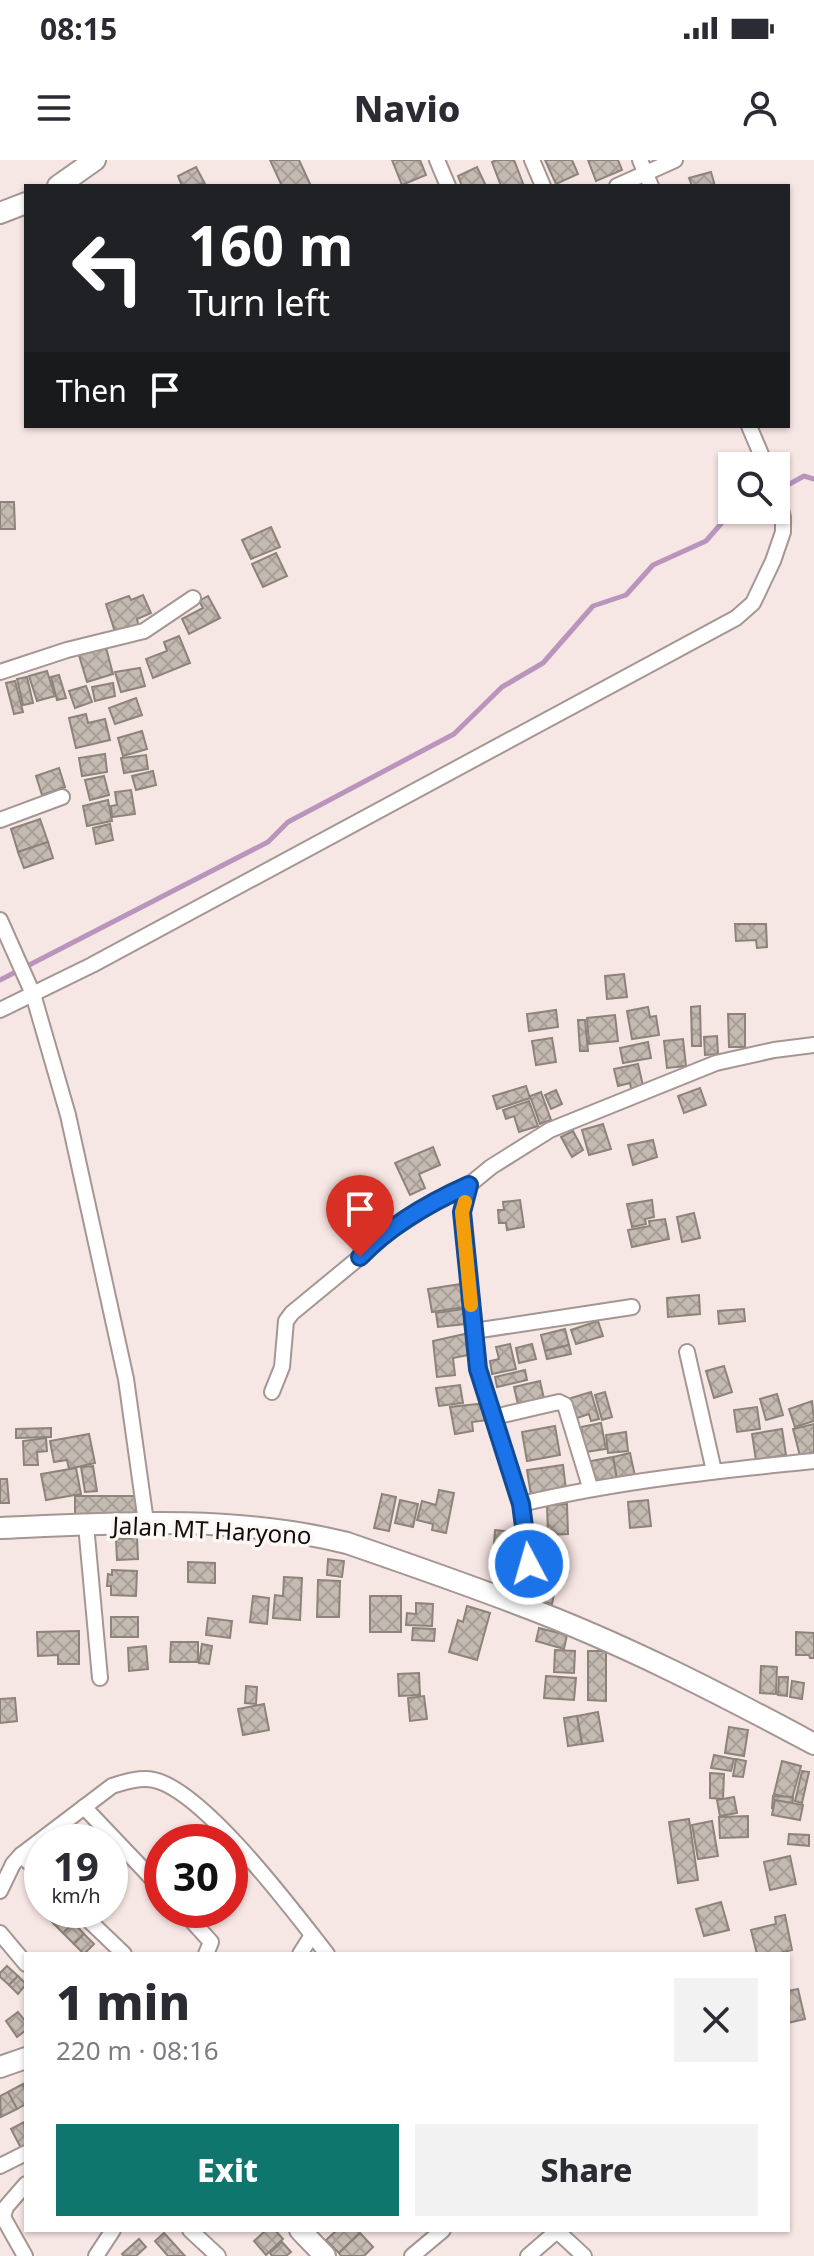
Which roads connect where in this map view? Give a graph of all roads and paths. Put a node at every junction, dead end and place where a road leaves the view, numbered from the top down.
1 (95, 160) edge
2 (437, 160) edge
3 (532, 160) edge
4 (675, 160) edge
5 (646, 173) edge
6 (61, 184) edge
7 (447, 184) edge
8 (542, 184) edge
9 (621, 184) edge
10 (24, 204) edge
11 (0, 213) edge
12 (750, 428) edge
13 (760, 452) edge
14 (783, 524) edge
15 (193, 598) dead end
16 (0, 672) edge
17 (62, 797) dead end
18 (0, 820) edge
19 (0, 920) edge
20 (31, 987) junction
21 (0, 1010) edge
22 (814, 1045) edge
23 (469, 1185) junction
24 (632, 1307) dead end
25 (474, 1331) junction
26 (687, 1352) dead end
27 (272, 1392) dead end
28 (494, 1417) junction
29 (814, 1461) edge
30 (714, 1471) junction
31 (590, 1487) junction
32 (521, 1504) junction
33 (146, 1522) junction
34 (86, 1525) junction
35 (0, 1528) edge
36 (521, 1605) junction
37 (100, 1678) dead end
38 (814, 1744) edge
39 (84, 1807) junction
40 (21, 1855) junction
41 (24, 1858) edge
42 (144, 1870) edge
43 (0, 1891) edge
44 (97, 1928) edge
45 (198, 1928) edge
46 (0, 1933) edge
47 (312, 1935) junction
48 (122, 1952) edge
49 (207, 1952) edge
50 (301, 1952) edge
51 (325, 1952) edge
52 (24, 1962) edge
53 (24, 2059) edge
54 (0, 2067) edge
55 (24, 2154) edge
56 (0, 2166) edge
57 (24, 2186) edge
58 (112, 2232) edge
59 (192, 2232) edge
60 (302, 2232) edge
61 (441, 2232) edge
62 (555, 2232) edge
63 (557, 2232) edge
64 (101, 2254) edge
65 (25, 2256) edge
66 (218, 2256) edge
67 (325, 2256) edge
68 (412, 2256) edge
69 (528, 2256) edge
70 (584, 2256) edge

1 - 6 main road
2 - 7 street
3 - 8 street
4 - 5 street
5 - 9 street
10 - 11 main road
12 - 13 street
14 - 20 street
15 - 16 street
17 - 18 street
19 - 20 street
20 - 21 street
20 - 33 street
22 - 23 street
23 - 25 street
23 - 27 street
24 - 25 street
25 - 28 street
26 - 30 street
28 - 31 street
28 - 32 street
29 - 30 street
30 - 31 street
31 - 32 street
32 - 36 street
33 - 34 main road, Jalan MT Haryono
33 - 36 main road, Jalan MT Haryono
34 - 35 main road, Jalan MT Haryono
34 - 37 street
36 - 38 main road, Jalan MT Haryono
39 - 40 street
39 - 42 street
39 - 47 street
40 - 41 street
40 - 43 street
44 - 48 street
45 - 49 street
46 - 52 street
47 - 50 street
47 - 51 street
53 - 54 main road
55 - 56 street
57 - 65 street
58 - 64 street
59 - 66 street
60 - 67 main road
61 - 68 street
62 - 69 street
63 - 70 street

